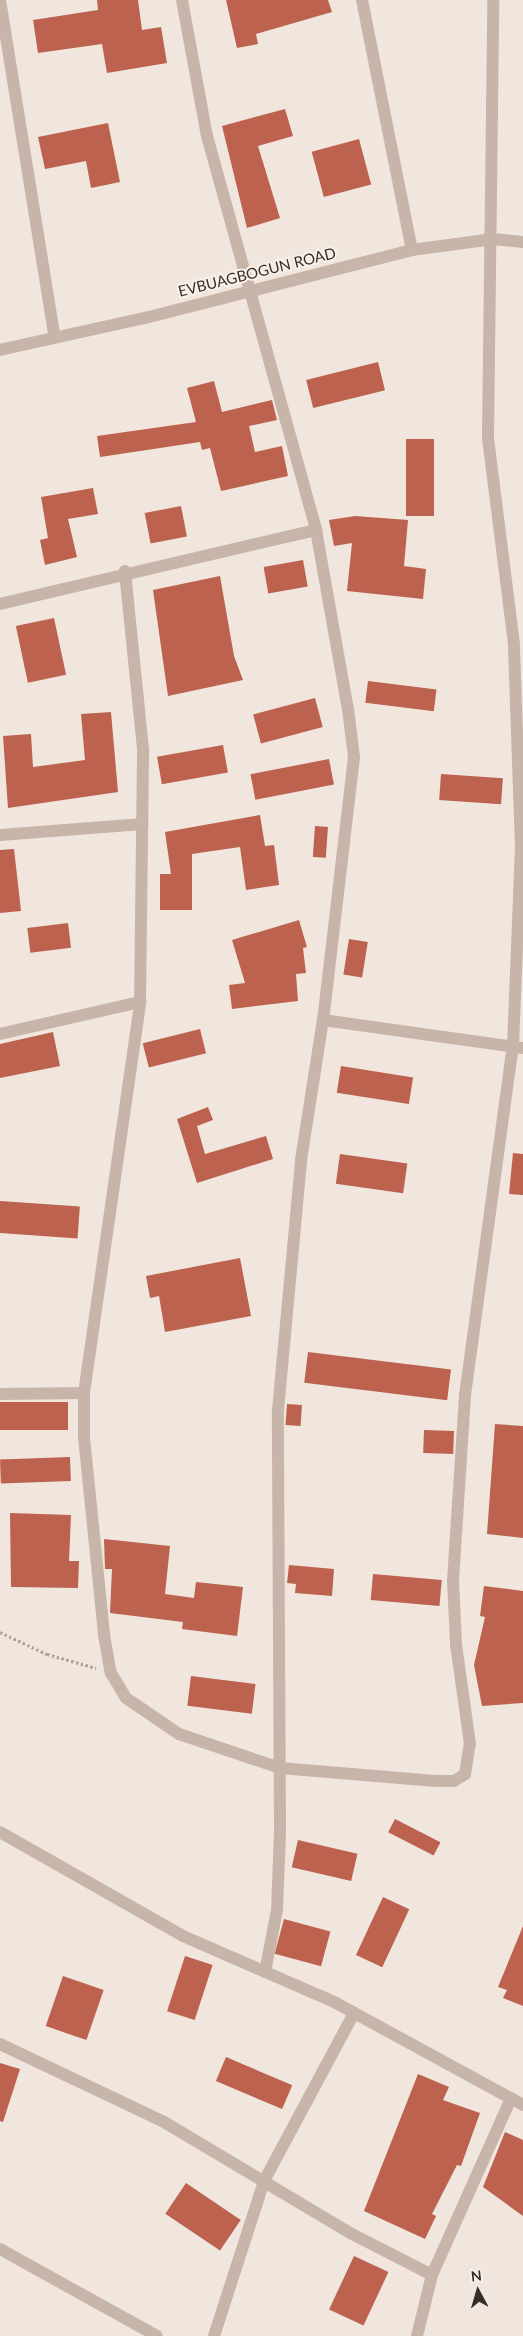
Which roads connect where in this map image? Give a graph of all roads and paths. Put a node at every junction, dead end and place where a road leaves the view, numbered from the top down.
1 (0, 0) edge
2 (182, 0) edge
3 (362, 0) edge
4 (493, 0) edge
5 (493, 240) junction
6 (523, 242) edge
7 (412, 250) junction
8 (252, 290) junction
9 (55, 338) junction
10 (0, 350) edge
11 (316, 530) junction
12 (125, 571) junction
13 (0, 604) edge
14 (143, 824) junction
15 (0, 835) edge
16 (140, 1002) junction
17 (323, 1020) junction
18 (0, 1034) edge
19 (518, 1047) edge
20 (84, 1393) junction
21 (0, 1394) edge
22 (0, 1632) edge
23 (111, 1673) junction
24 (280, 1768) junction
25 (0, 1832) edge
26 (265, 1972) junction
27 (354, 2013) junction
28 (0, 2044) edge
29 (510, 2098) junction
30 (523, 2105) edge
31 (264, 2181) junction
32 (0, 2249) edge
33 (432, 2275) junction
34 (157, 2336) edge
35 (214, 2336) edge
36 (417, 2336) edge

1 - 9 street
2 - 8 street
3 - 7 street
4 - 5 street
5 - 6 street, EVBUAGBOGUN ROAD
5 - 7 street, EVBUAGBOGUN ROAD
5 - 19 street
7 - 8 street, EVBUAGBOGUN ROAD
8 - 9 street, EVBUAGBOGUN ROAD
8 - 11 street
9 - 10 street, EVBUAGBOGUN ROAD
11 - 12 street
11 - 17 street
12 - 13 street
12 - 14 street
14 - 15 street
14 - 16 street
16 - 18 street
16 - 20 street
17 - 19 street
17 - 24 street
19 - 24 street
20 - 21 street
20 - 23 street
22 - 23 path
23 - 24 street
24 - 26 street
25 - 26 street
26 - 27 street
27 - 29 street
27 - 31 street
28 - 31 street
29 - 30 street
29 - 33 street
31 - 33 street
31 - 35 street
32 - 34 street
33 - 36 street

